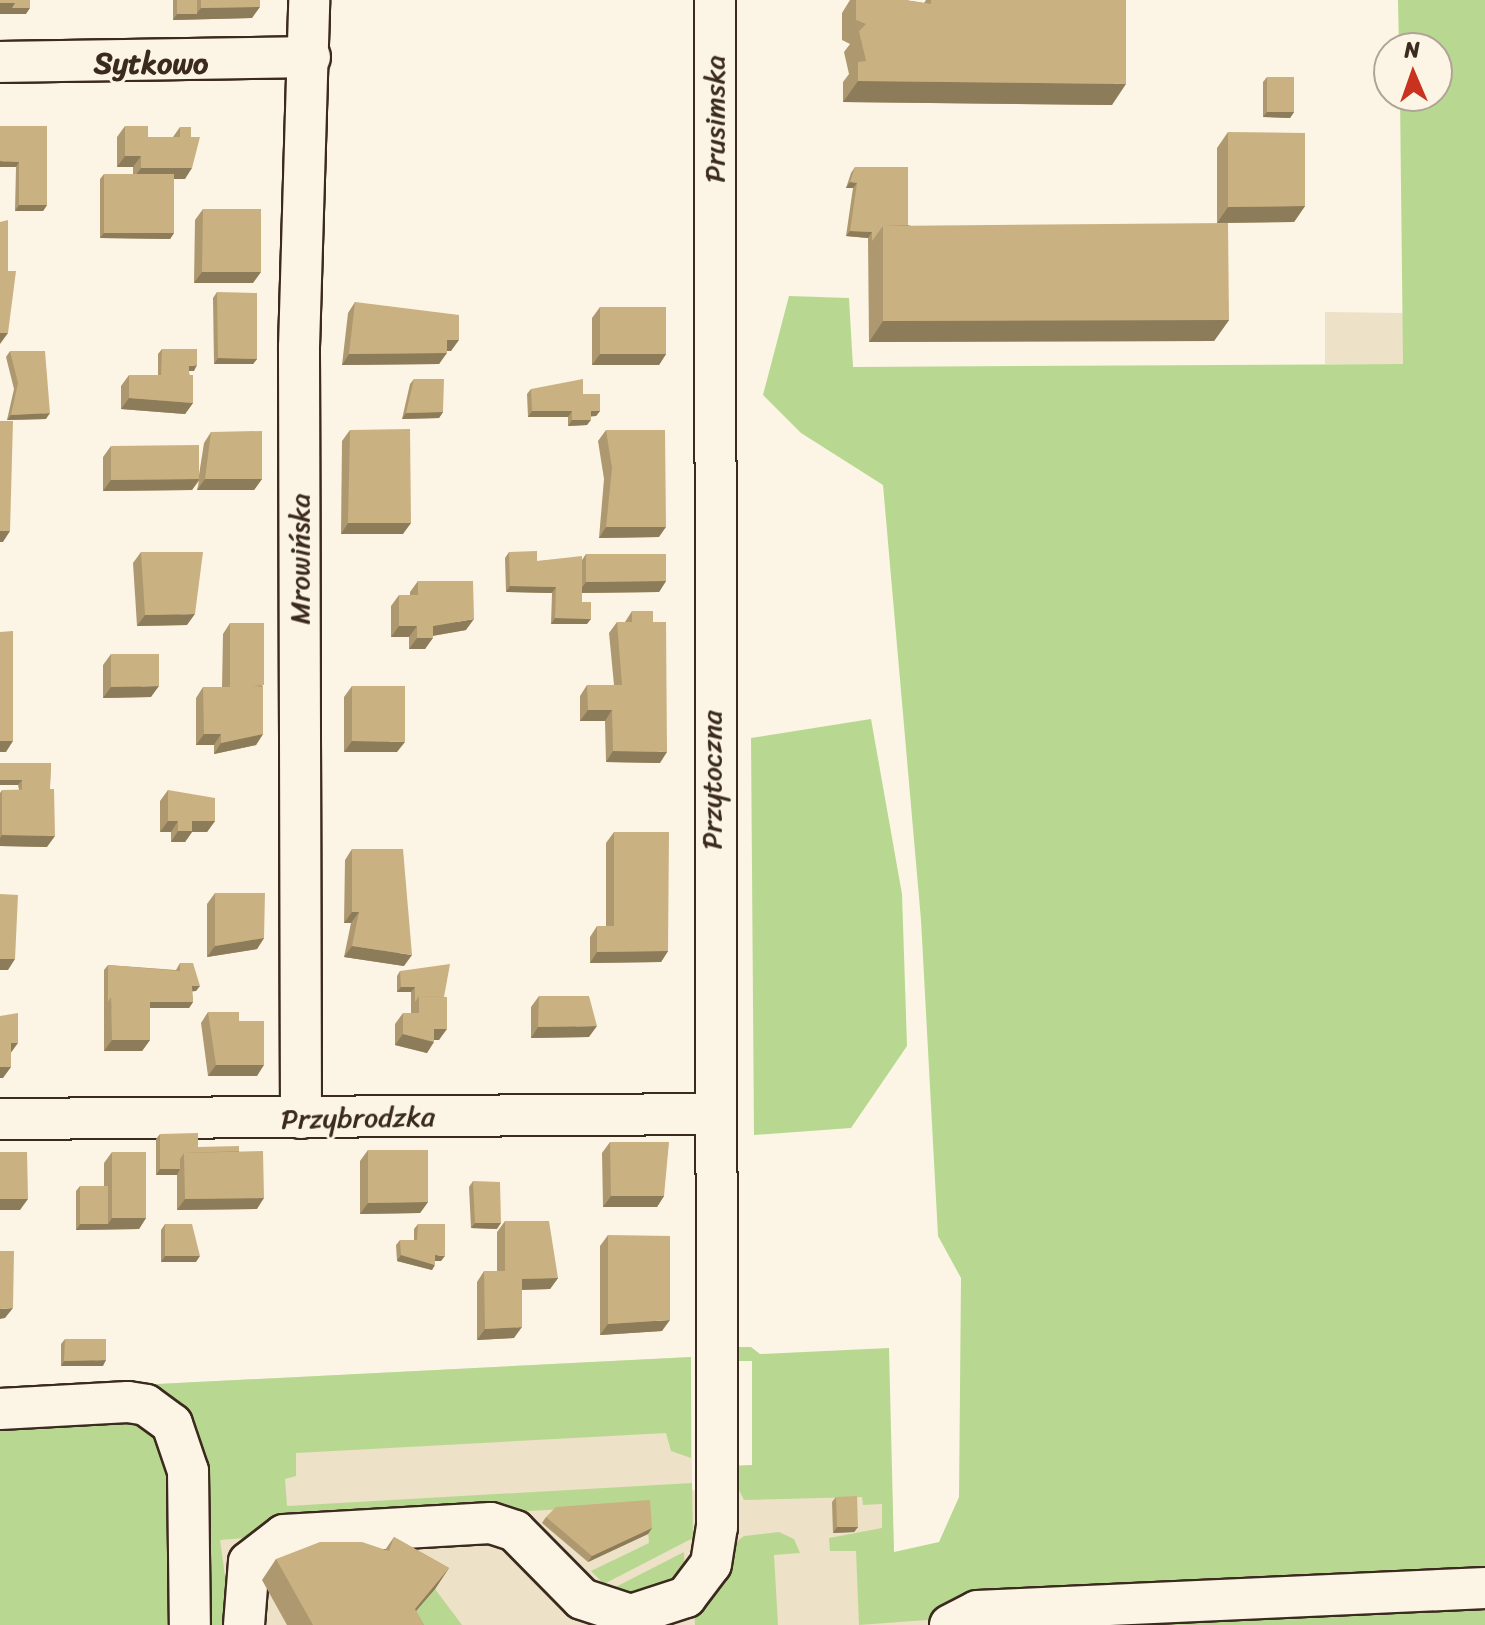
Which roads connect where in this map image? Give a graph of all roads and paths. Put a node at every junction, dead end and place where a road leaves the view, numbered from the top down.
1 (309, 0) edge
2 (715, 0) edge
3 (310, 57) junction
4 (0, 62) edge
5 (715, 237) joint
6 (716, 1114) junction
7 (301, 1118) junction
8 (0, 1119) edge
9 (0, 1409) edge
10 (1485, 1588) edge
11 (190, 1625) edge
12 (244, 1625) edge
13 (950, 1625) edge

1 - 3 street, Mrowińska
2 - 5 street, Prusimska
3 - 4 street
3 - 7 street, Mrowińska
5 - 6 street, Przytoczna
6 - 7 street, Przybrodzka
6 - 12 street, Przytoczna
7 - 8 street, Przybrodzka
9 - 11 street
10 - 13 street

